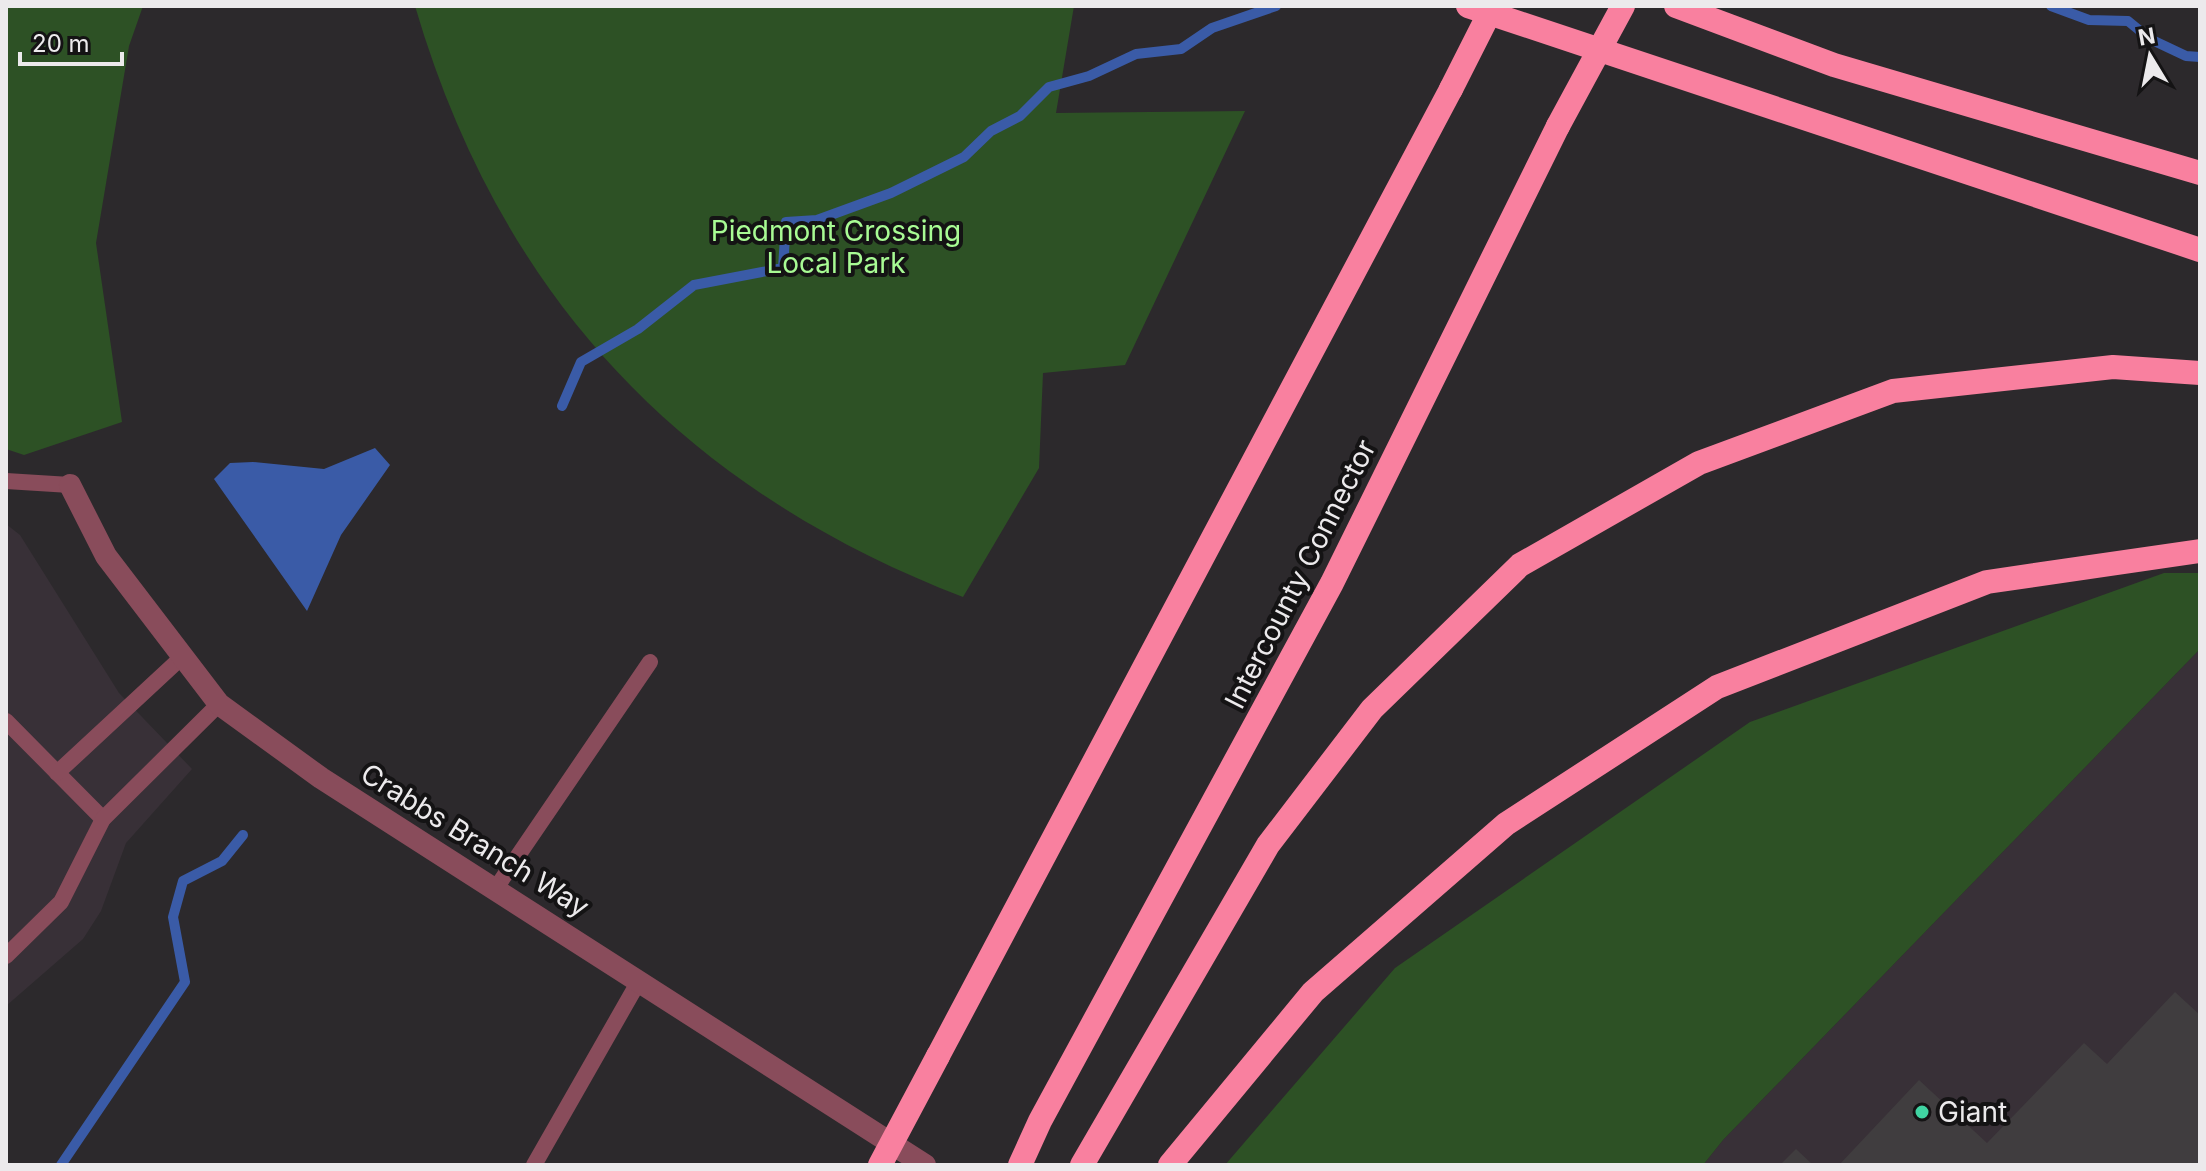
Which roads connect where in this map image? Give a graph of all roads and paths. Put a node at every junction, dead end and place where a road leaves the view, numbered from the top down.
1 (1468, 6) edge
2 (1482, 6) edge
3 (1493, 6) edge
4 (1623, 6) edge
5 (1676, 6) edge
6 (1451, 89) junction
7 (2200, 173) edge
8 (2200, 250) edge
9 (2200, 373) edge
10 (6, 481) edge
11 (70, 485) joint
12 (2200, 551) edge
13 (182, 657) junction
14 (650, 662) dead end
15 (219, 704) junction
16 (6, 721) edge
17 (57, 773) junction
18 (103, 819) junction
19 (496, 888) junction
20 (6, 956) edge
21 (639, 981) junction
22 (1086, 1159) edge
23 (534, 1165) edge
24 (880, 1165) edge
25 (925, 1165) edge
26 (1020, 1165) edge
27 (1170, 1165) edge

1 - 8 highway
2 - 6 highway, bridge
3 - 6 highway, bridge
4 - 26 highway, Intercounty Connector, bridge
5 - 7 highway
6 - 24 highway, bridge
9 - 22 highway
10 - 11 lane
11 - 13 street, Crabbs Branch Way
12 - 27 highway
13 - 15 street, Crabbs Branch Way
13 - 17 lane
14 - 19 lane
15 - 18 lane
15 - 19 street, Crabbs Branch Way
16 - 17 lane
17 - 18 lane
18 - 20 lane
19 - 21 street, Crabbs Branch Way
21 - 23 lane
21 - 25 street, Crabbs Branch Way

